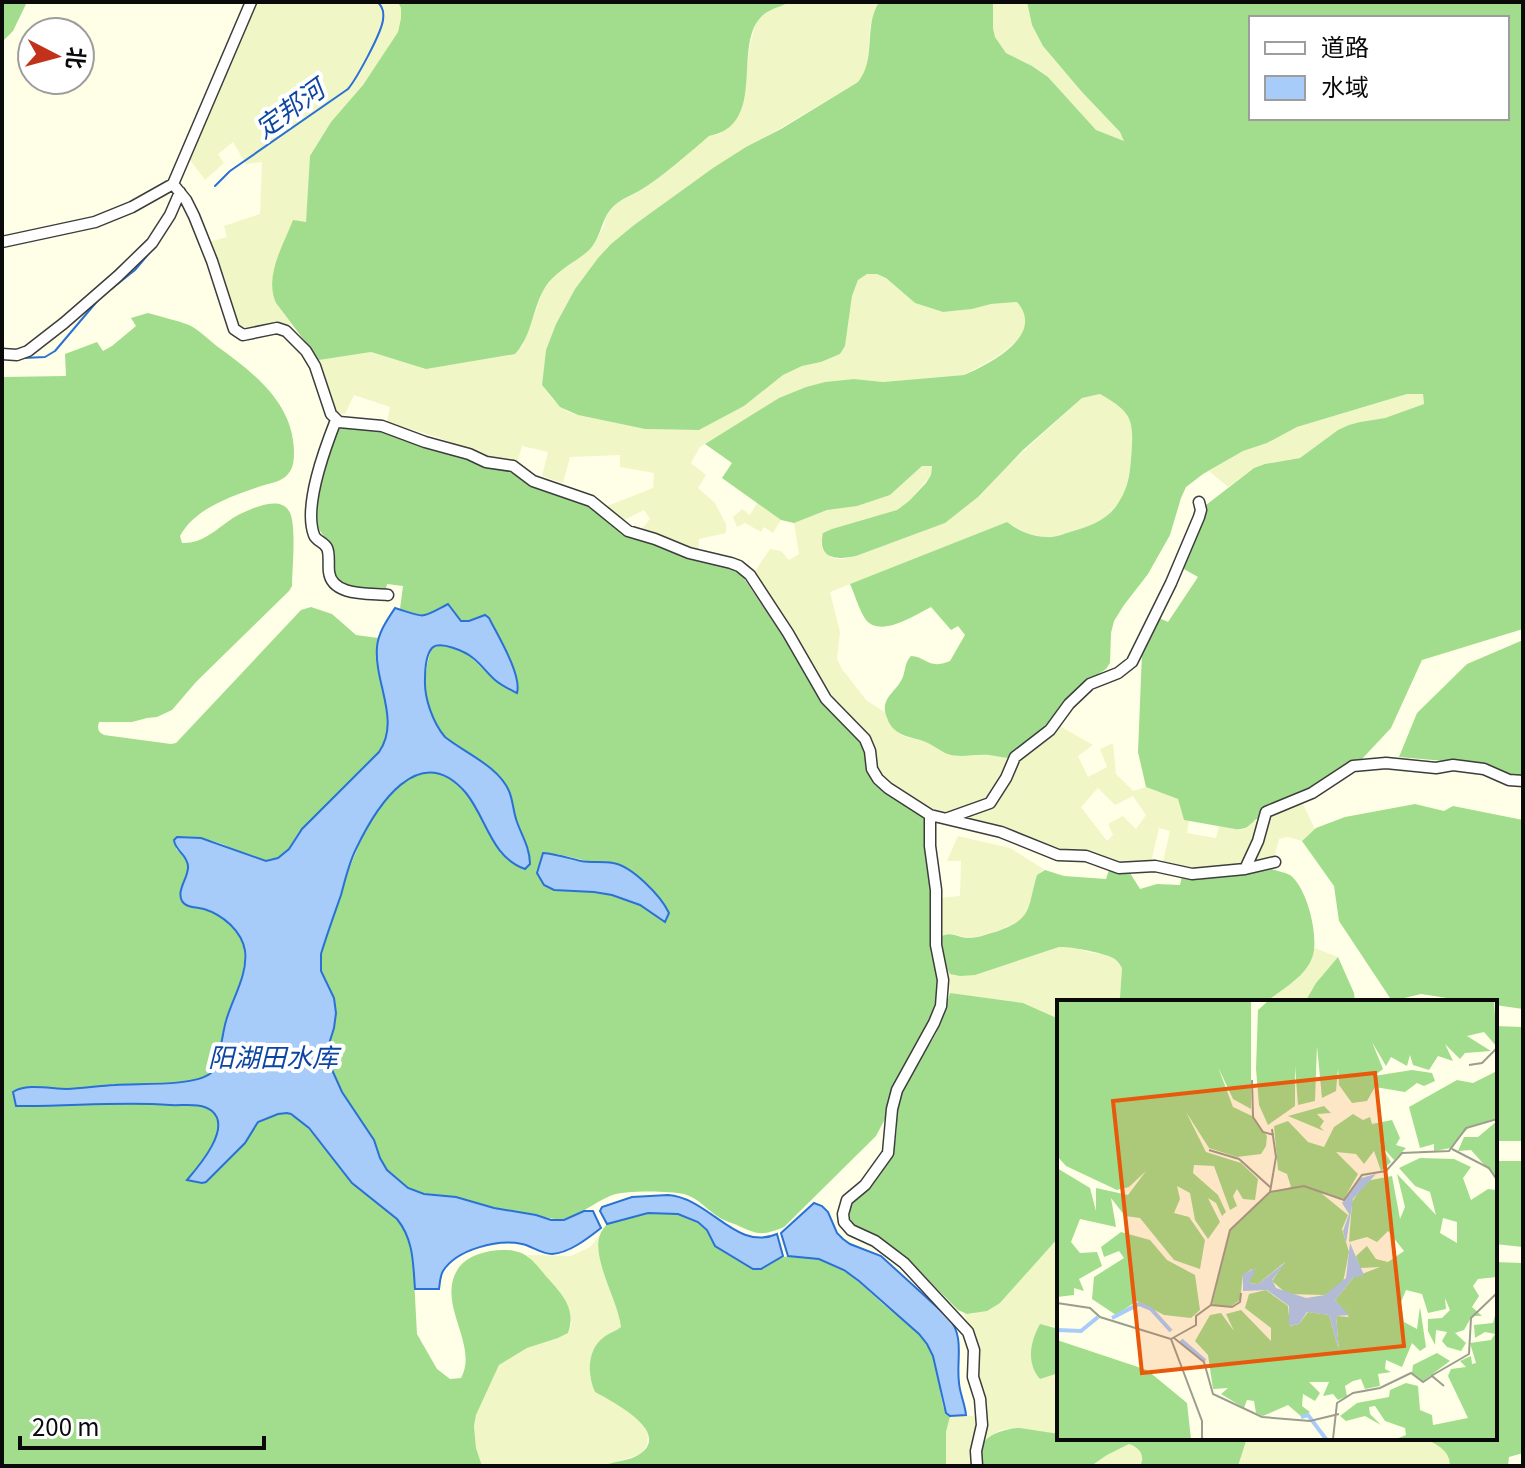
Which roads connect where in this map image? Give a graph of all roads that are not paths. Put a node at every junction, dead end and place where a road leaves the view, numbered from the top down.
1 (251, 2) edge
2 (176, 188) junction
3 (2, 242) edge
4 (2, 354) edge
5 (336, 420) junction
6 (1199, 502) dead end
7 (388, 595) dead end
8 (1523, 781) edge
9 (930, 815) junction
10 (945, 819) junction
11 (1275, 862) dead end
12 (1245, 869) junction
13 (977, 1466) edge

1 - 2 street
2 - 3 street
2 - 4 street
2 - 5 street
5 - 7 street
5 - 9 street
6 - 10 street
8 - 12 street
9 - 10 street
9 - 13 street
10 - 12 street
11 - 12 street

